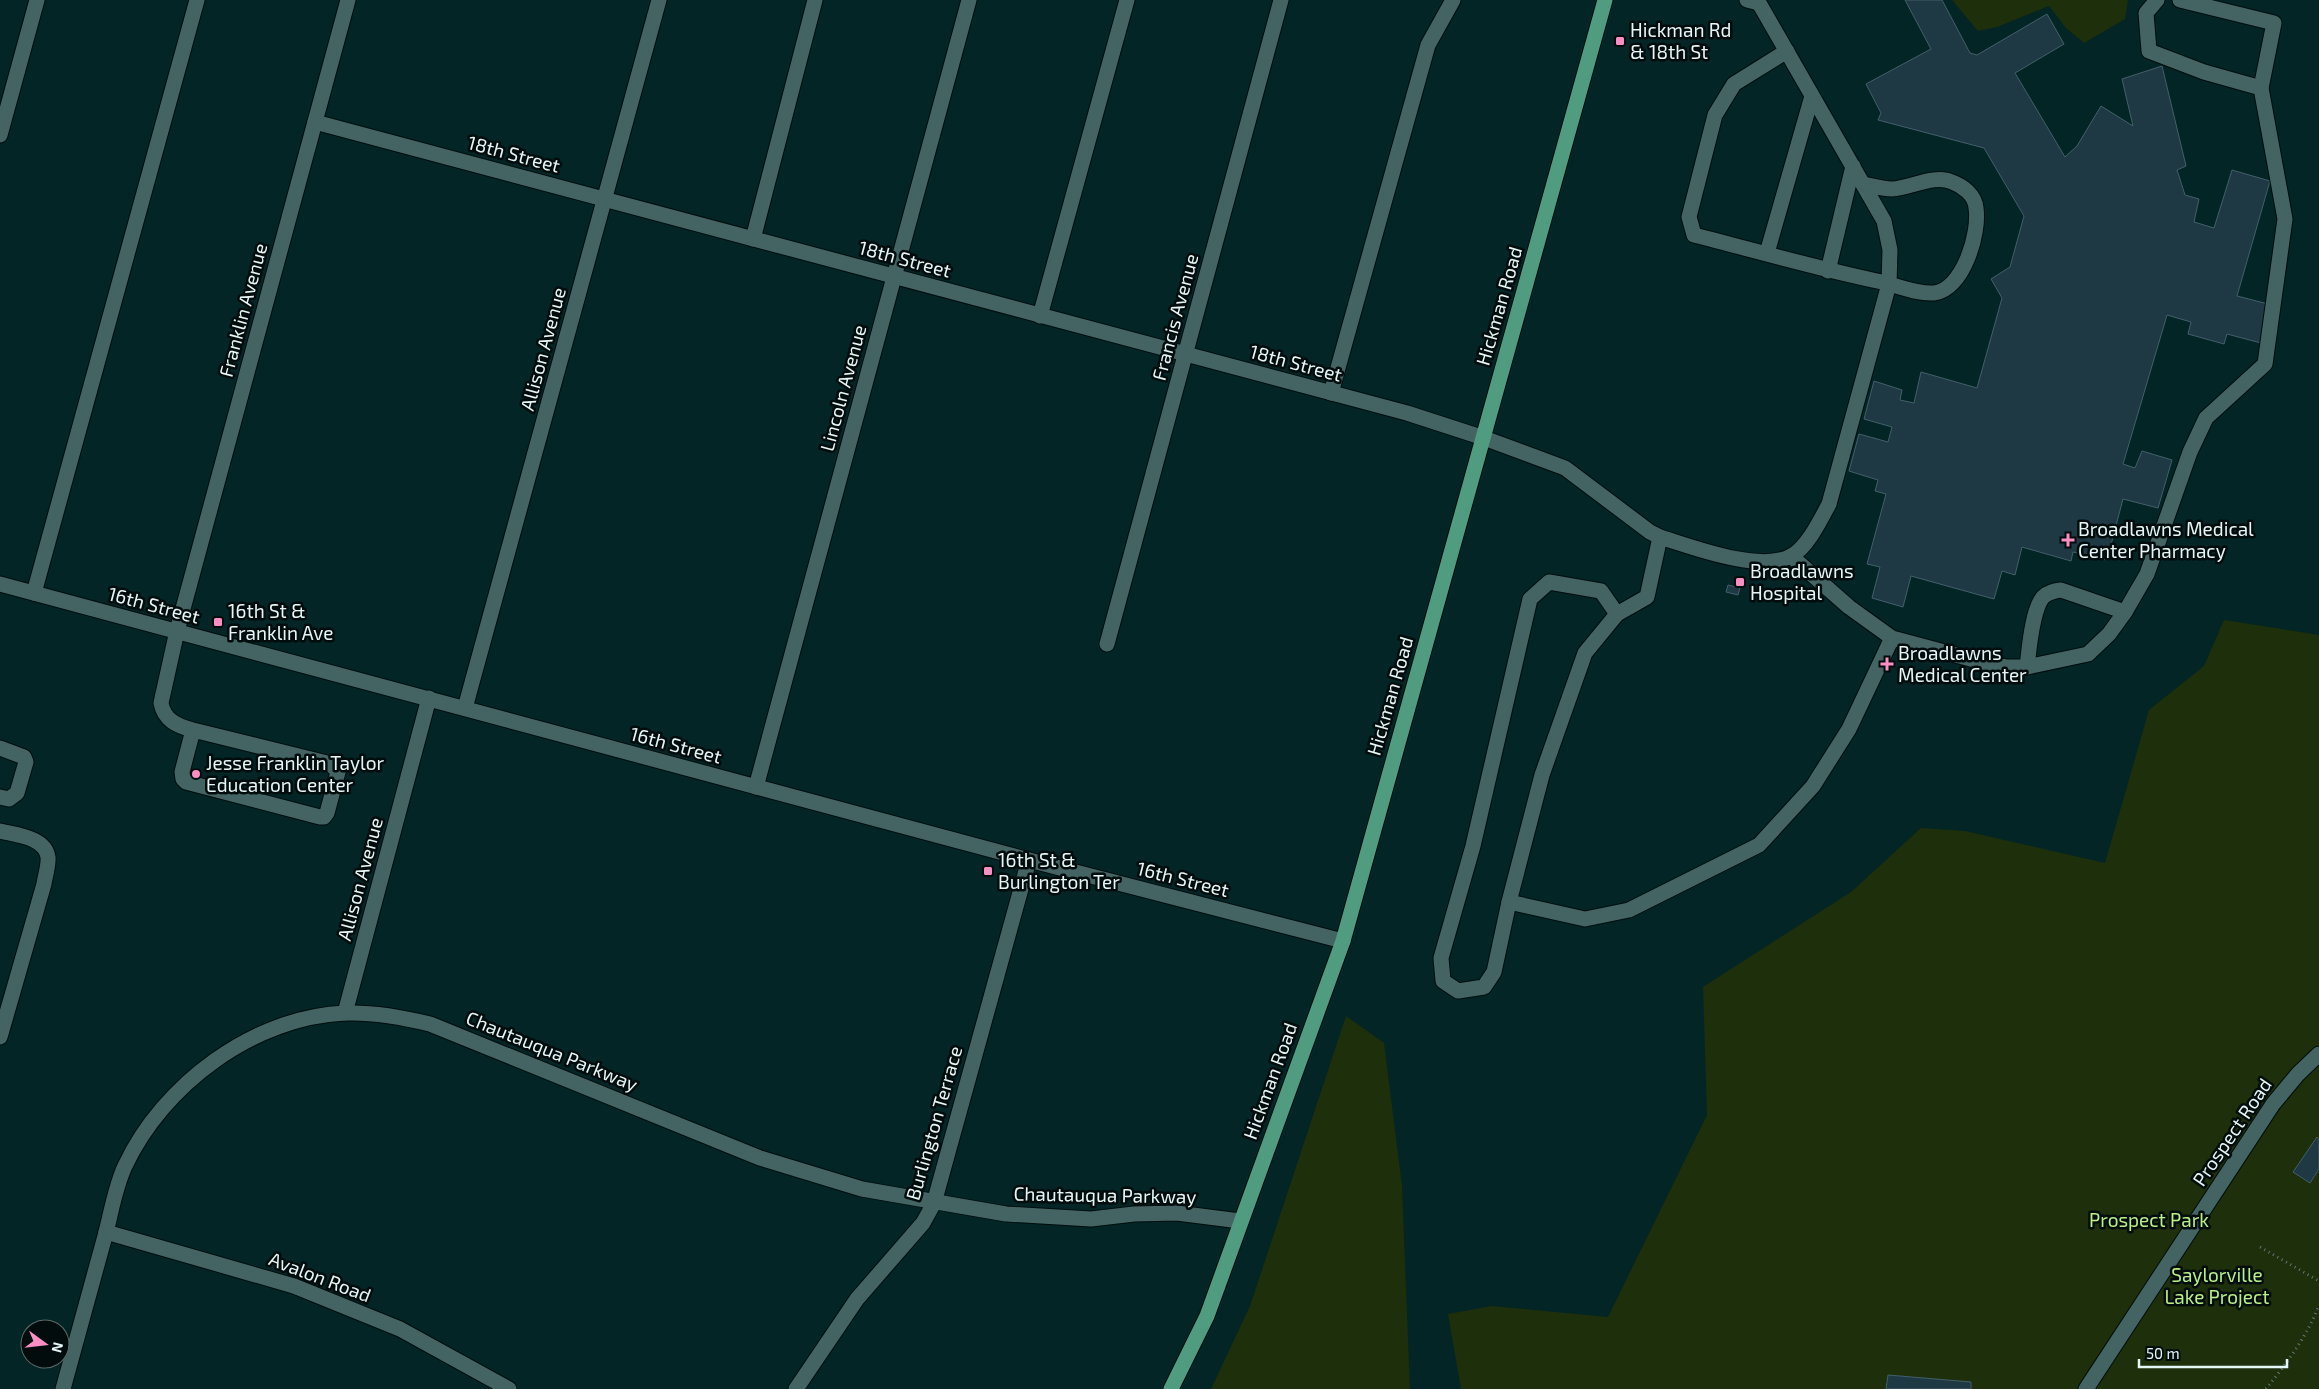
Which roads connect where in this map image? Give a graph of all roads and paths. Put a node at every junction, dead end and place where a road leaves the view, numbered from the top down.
1 (37, 0) edge
2 (197, 0) edge
3 (348, 0) edge
4 (659, 0) edge
5 (815, 0) edge
6 (969, 0) edge
7 (1127, 0) edge
8 (1281, 0) edge
9 (1453, 0) edge
10 (1605, 0) edge
11 (1747, 0) edge
12 (2157, 0) edge
13 (2180, 0) edge
14 (1787, 51) junction
15 (2262, 88) junction
16 (1812, 96) junction
17 (315, 122) junction
18 (0, 136) edge
19 (1853, 166) junction
20 (1863, 184) junction
21 (604, 199) junction
22 (752, 239) junction
23 (1767, 254) junction
24 (1828, 271) junction
25 (894, 277) junction
26 (1888, 284) junction
27 (1040, 316) junction
28 (1185, 354) junction
29 (1331, 393) junction
30 (1484, 438) junction
31 (1660, 537) junction
32 (1791, 556) junction
33 (0, 584) edge
34 (34, 593) junction
35 (2125, 612) junction
36 (1618, 614) junction
37 (177, 631) junction
38 (1892, 638) junction
39 (1107, 644) dead end
40 (2027, 667) junction
41 (429, 698) junction
42 (465, 708) junction
43 (193, 730) junction
44 (0, 748) edge
45 (756, 787) junction
46 (0, 797) edge
47 (0, 831) edge
48 (1029, 860) junction
49 (1509, 902) junction
50 (1342, 941) junction
51 (345, 1013) junction
52 (0, 1036) edge
53 (2319, 1054) edge
54 (934, 1203) junction
55 (1240, 1221) junction
56 (106, 1232) junction
57 (2260, 1247) dead end
58 (2319, 1281) edge
59 (2319, 1305) edge
60 (63, 1389) edge
61 (509, 1389) edge
62 (796, 1389) edge
63 (1171, 1389) edge
64 (2086, 1389) edge
65 (2266, 1389) edge

1 - 18 street
2 - 34 street
3 - 17 street, Franklin Avenue
4 - 21 street, Allison Avenue
5 - 22 street
6 - 25 street, Lincoln Avenue
7 - 27 street
8 - 28 street, Francis Avenue
9 - 29 street
10 - 30 main road, Hickman Road
11 - 14 street
12 - 15 street
13 - 15 street
14 - 16 street
14 - 23 street
15 - 35 street
16 - 19 street
16 - 23 street
17 - 21 street, 18th Street
17 - 37 street, Franklin Avenue
19 - 20 street
19 - 24 street
20 - 26 street
20 - 26 street
21 - 22 street, 18th Street
21 - 42 street, Allison Avenue
22 - 25 street, 18th Street
23 - 24 street
24 - 26 street
25 - 27 street, 18th Street
25 - 45 street, Lincoln Avenue
26 - 32 street
27 - 28 street, 18th Street
28 - 29 street, 18th Street
28 - 39 street, Francis Avenue
29 - 30 street, 18th Street
30 - 31 street, 18th Street
30 - 50 main road, Hickman Road
31 - 32 street, 18th Street
31 - 36 street
32 - 38 street
33 - 34 street, 16th Street
34 - 37 street, 16th Street
35 - 40 street
35 - 40 street
36 - 49 street
36 - 49 street
37 - 41 street, 16th Street
37 - 43 street, Franklin Avenue
38 - 40 street
38 - 49 street
41 - 42 street, 16th Street
41 - 51 street, Allison Avenue
42 - 45 street, 16th Street
43 - 43 street, Franklin Avenue
44 - 46 street
45 - 48 street, 16th Street
47 - 52 street
48 - 50 street, 16th Street
48 - 54 street, Burlington Terrace
50 - 55 main road, Hickman Road
51 - 54 street, Chautauqua Parkway
51 - 56 street, Chautauqua Parkway
53 - 64 street, Prospect Road
54 - 55 street, Chautauqua Parkway
54 - 62 street, Burlington Terrace
55 - 63 main road, Hickman Road
56 - 60 street, Chautauqua Parkway
56 - 61 street, Avalon Road
57 - 58 path
59 - 65 path

